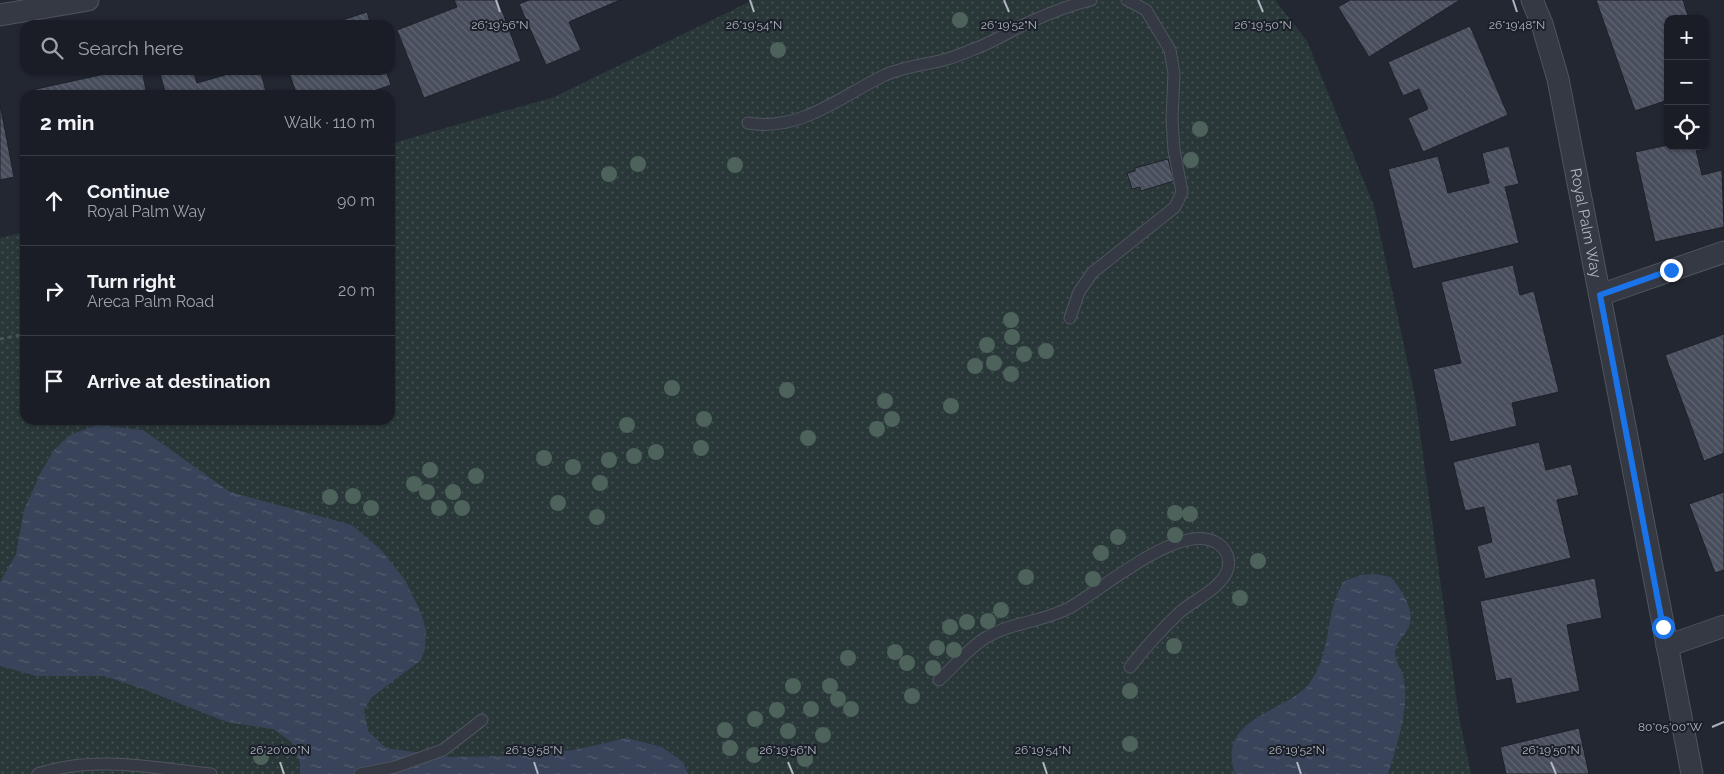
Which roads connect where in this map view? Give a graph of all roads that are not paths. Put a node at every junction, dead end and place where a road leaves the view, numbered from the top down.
1 (88, 0) edge
2 (1091, 0) edge
3 (1127, 0) edge
4 (1532, 0) edge
5 (0, 15) edge
6 (748, 123) dead end
7 (1724, 252) edge
8 (1600, 295) junction
9 (1070, 318) dead end
10 (1724, 626) edge
11 (1667, 646) junction
12 (1130, 667) dead end
13 (939, 680) dead end
14 (482, 720) dead end
15 (38, 774) edge
16 (211, 774) edge
17 (360, 774) edge
18 (1692, 774) edge

1 - 5 street
2 - 6 lane
3 - 9 lane
4 - 8 street, Royal Palm Way
7 - 8 street
8 - 11 street, Royal Palm Way
10 - 11 street
11 - 18 street, Royal Palm Way
12 - 13 lane
14 - 17 lane
15 - 16 lane

